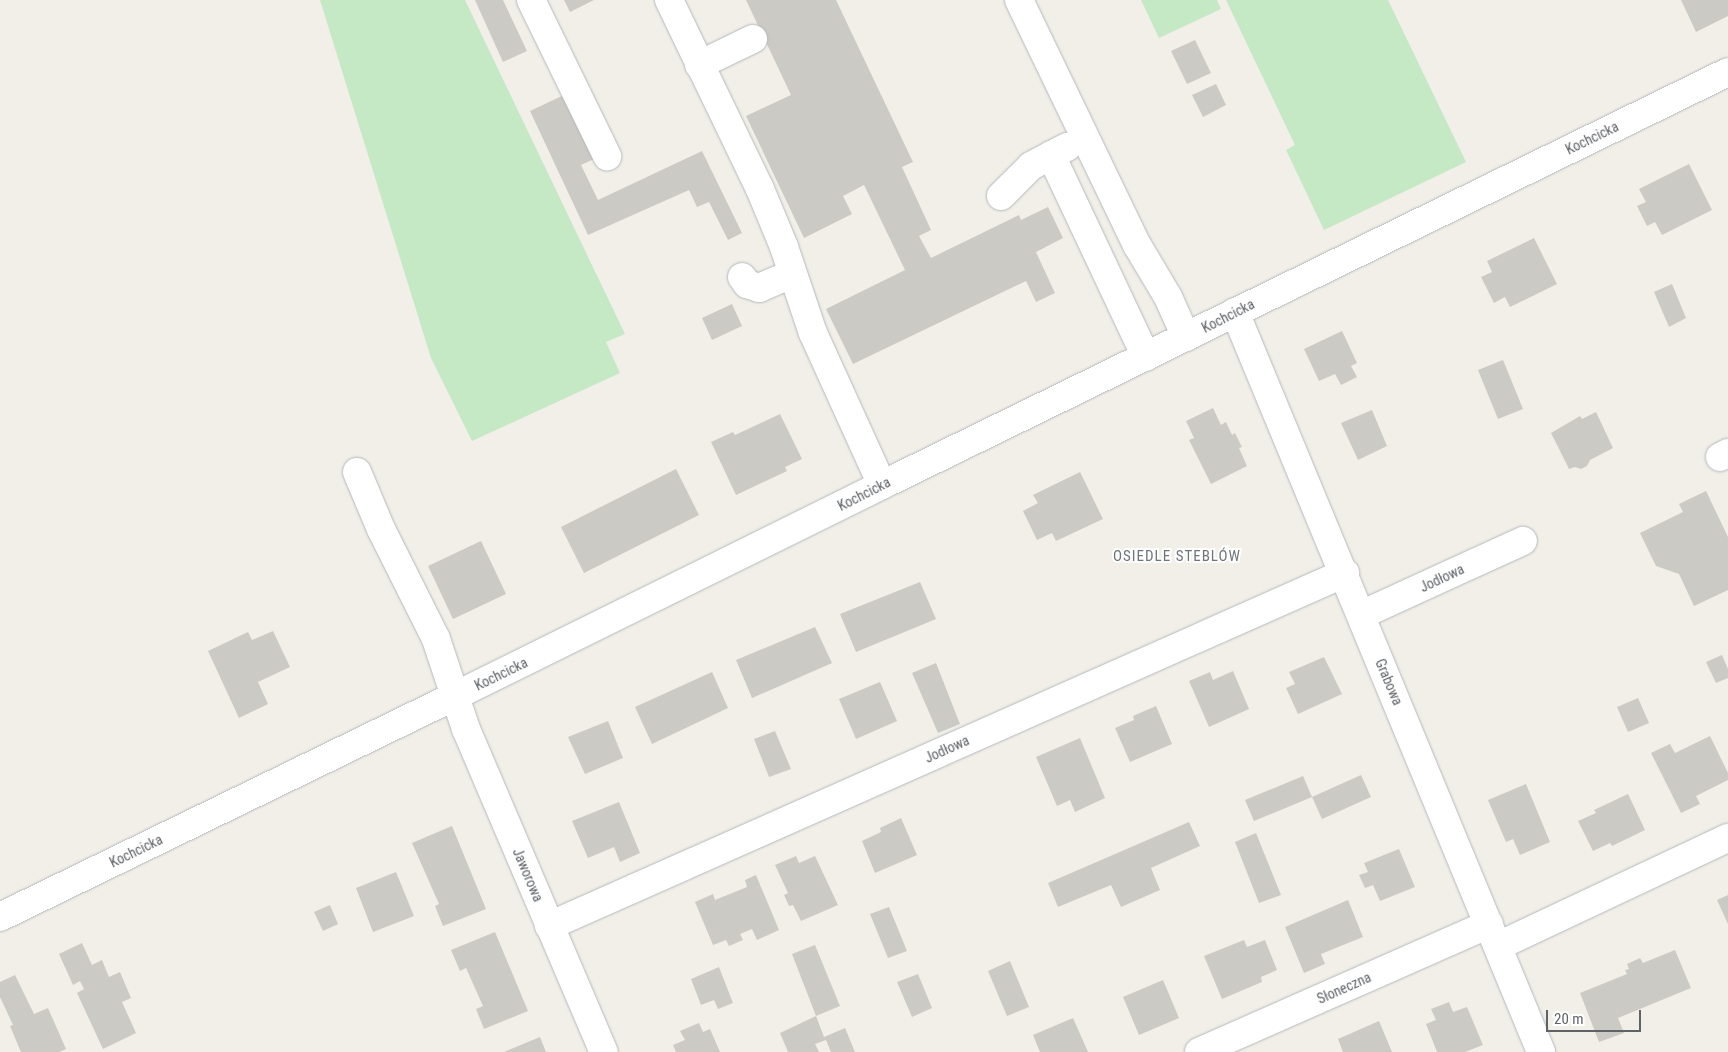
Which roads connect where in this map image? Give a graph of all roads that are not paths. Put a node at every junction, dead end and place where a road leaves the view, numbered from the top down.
1 (531, 0) edge
2 (668, 0) edge
3 (1019, 0) edge
4 (753, 39) dead end
5 (699, 65) junction
6 (1728, 72) edge
7 (1086, 138) junction
8 (1051, 155) junction
9 (607, 156) dead end
10 (1001, 196) dead end
11 (792, 274) junction
12 (742, 276) dead end
13 (1235, 312) junction
14 (1186, 337) junction
15 (1146, 357) junction
16 (356, 472) dead end
17 (882, 485) junction
18 (1523, 541) dead end
19 (1344, 573) junction
20 (1361, 615) junction
21 (455, 696) junction
22 (1728, 838) edge
23 (0, 917) edge
24 (549, 926) junction
25 (1494, 935) junction
26 (604, 1052) edge
27 (1199, 1052) edge
28 (1541, 1052) edge

1 - 9 street
2 - 5 street
3 - 7 street
4 - 5 street
5 - 11 street
6 - 13 street, Kochcicka
7 - 8 street
7 - 14 street
8 - 10 street
8 - 15 street
11 - 12 street
11 - 17 street
13 - 14 street, Kochcicka
13 - 19 street, Grabowa
14 - 15 street, Kochcicka
15 - 17 street, Kochcicka
16 - 21 street, Jaworowa
17 - 21 street, Kochcicka
18 - 20 street, Jodłowa
19 - 20 street, Grabowa
19 - 24 street, Jodłowa
20 - 25 street, Grabowa
21 - 23 street, Kochcicka
21 - 24 street, Jaworowa
22 - 25 street, Słoneczna
24 - 26 street, Jaworowa
25 - 27 street, Słoneczna
25 - 28 street, Grabowa

